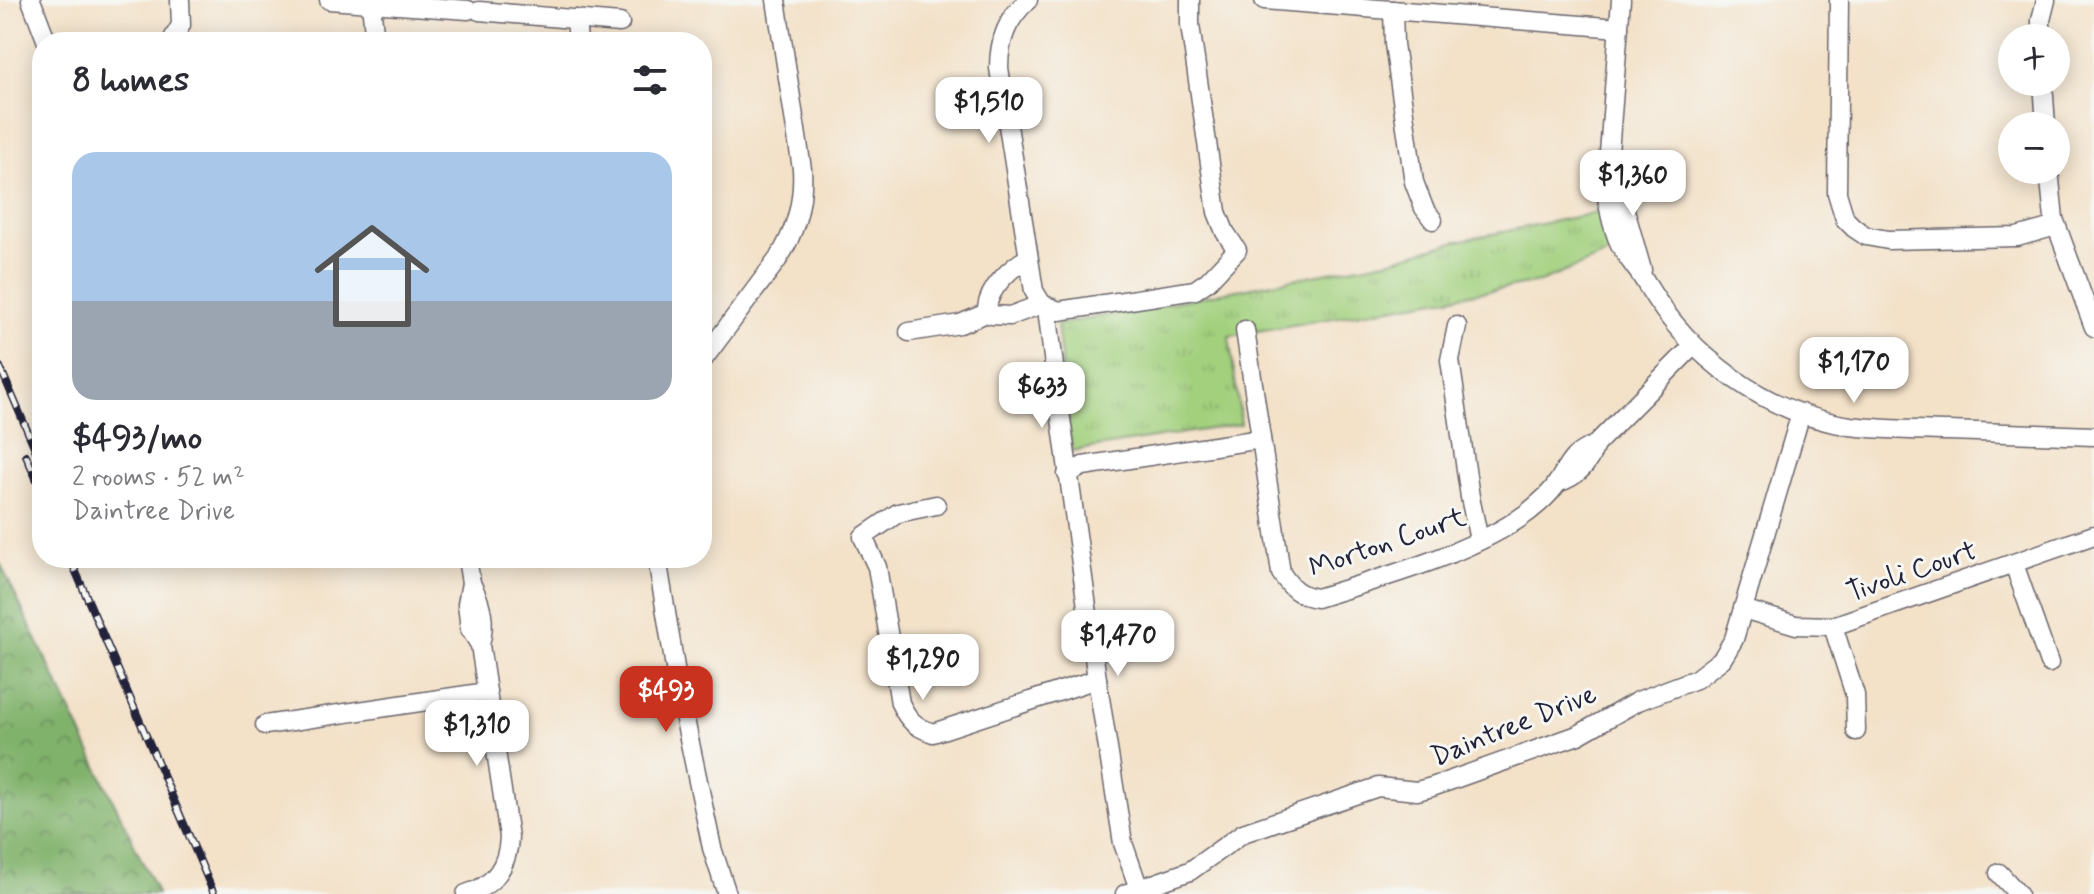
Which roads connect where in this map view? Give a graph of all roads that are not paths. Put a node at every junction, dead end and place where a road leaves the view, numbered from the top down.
1 (31, 0) edge
2 (180, 0) edge
3 (329, 0) edge
4 (776, 0) edge
5 (1028, 0) edge
6 (1190, 0) edge
7 (1264, 0) edge
8 (1621, 0) edge
9 (1839, 0) edge
10 (2046, 0) edge
11 (371, 3) junction
12 (1393, 10) junction
13 (576, 19) junction
14 (620, 23) dead end
15 (2041, 24) edge
16 (1619, 28) junction
17 (43, 32) edge
18 (177, 32) edge
19 (374, 32) edge
20 (577, 32) edge
21 (2049, 184) edge
22 (1433, 220) dead end
23 (2056, 226) junction
24 (1028, 258) junction
25 (1044, 306) junction
26 (989, 312) junction
27 (1457, 326) dead end
28 (2094, 327) edge
29 (1245, 330) dead end
30 (909, 332) dead end
31 (1693, 346) junction
32 (712, 347) edge
33 (1801, 413) junction
34 (2094, 436) edge
35 (1261, 439) junction
36 (1067, 474) junction
37 (936, 505) dead end
38 (2094, 535) edge
39 (1479, 540) junction
40 (2014, 564) junction
41 (469, 568) edge
42 (659, 568) edge
43 (1743, 609) junction
44 (1833, 626) junction
45 (2049, 663) dead end
46 (1097, 679) junction
47 (487, 692) junction
48 (265, 725) dead end
49 (1856, 731) dead end
50 (1999, 873) dead end
51 (499, 888) edge
52 (1132, 892) edge
53 (466, 894) edge
54 (727, 894) edge
55 (2018, 894) edge

1 - 17 street
2 - 18 street
3 - 11 street
4 - 32 street
5 - 24 street
6 - 25 street
7 - 12 street
8 - 16 street
9 - 23 street
10 - 15 street
11 - 13 street
11 - 19 street
12 - 16 street
12 - 22 street
13 - 14 street
13 - 20 street
16 - 31 street
21 - 23 street
23 - 28 street
24 - 25 street
24 - 26 street
25 - 26 street
25 - 36 street
26 - 30 street
27 - 39 street
29 - 35 street, Morton Court
31 - 33 street
31 - 39 street, Morton Court
33 - 34 street
33 - 43 street, Daintree Drive
35 - 36 street
35 - 39 street, Morton Court
36 - 46 street
37 - 46 street
38 - 40 street, Tivoli Court
40 - 44 street, Tivoli Court
40 - 45 street
41 - 47 street
42 - 54 street
43 - 44 street, Tivoli Court
43 - 52 street, Daintree Drive
44 - 49 street
46 - 52 street
47 - 48 street
47 - 51 street
50 - 55 street
51 - 53 street

